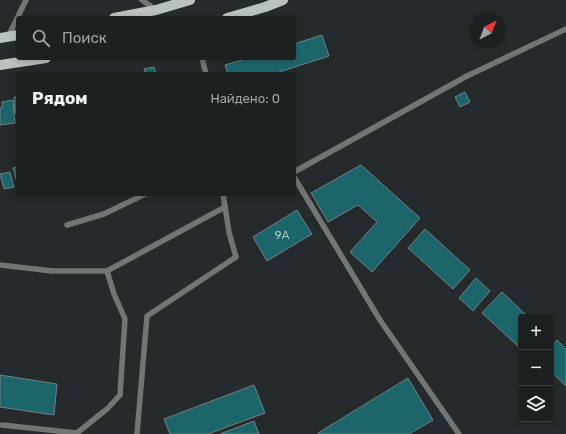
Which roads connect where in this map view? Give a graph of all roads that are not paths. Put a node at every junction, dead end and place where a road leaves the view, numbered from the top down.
1 (26, 0) edge
2 (142, 0) edge
3 (190, 0) edge
4 (283, 0) edge
5 (156, 10) junction
6 (19, 16) edge
7 (124, 16) edge
8 (234, 16) edge
9 (16, 22) edge
10 (566, 29) edge
11 (9, 37) edge
12 (33, 60) edge
13 (202, 60) edge
14 (0, 65) edge
15 (206, 72) edge
16 (296, 171) edge
17 (296, 180) edge
18 (141, 196) edge
19 (223, 196) edge
20 (225, 207) junction
21 (67, 225) dead end
22 (0, 265) edge
23 (107, 271) junction
24 (2, 425) dead end
25 (136, 434) edge
26 (459, 434) edge

1 - 6 lane
2 - 5 lane
3 - 5 main road
4 - 8 main road
5 - 7 main road
9 - 11 lane
10 - 16 lane
12 - 14 main road
13 - 15 lane
17 - 26 lane
18 - 21 lane
19 - 20 lane
20 - 23 lane
20 - 25 lane
22 - 23 lane
23 - 24 lane

